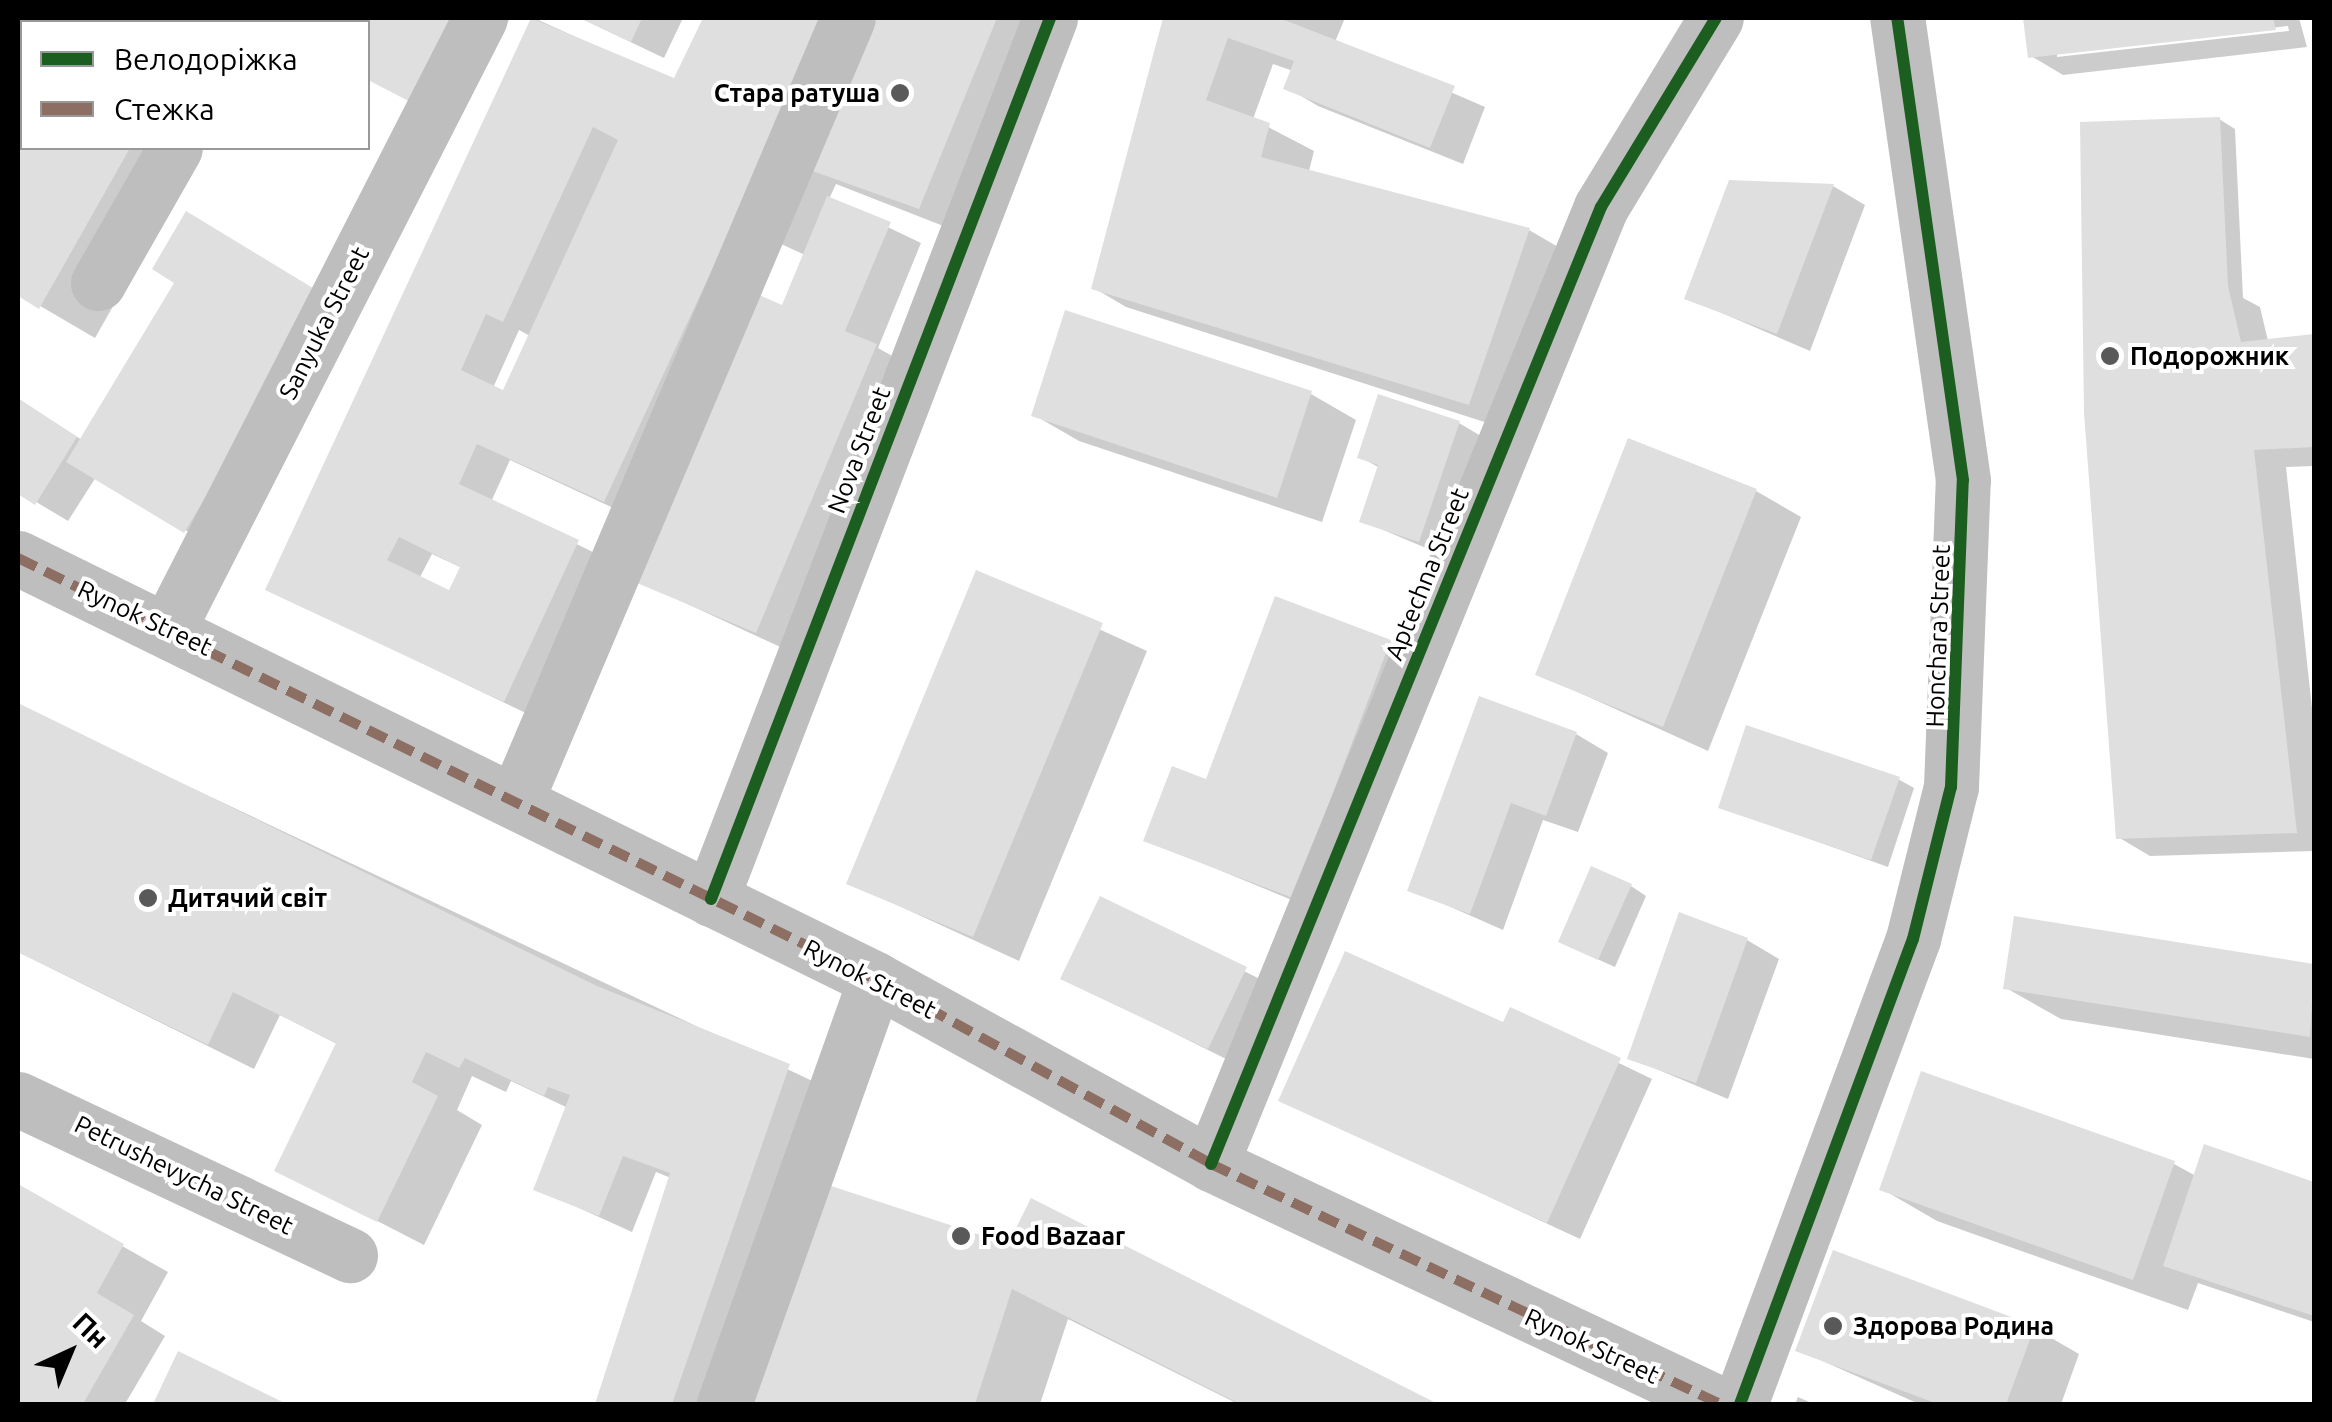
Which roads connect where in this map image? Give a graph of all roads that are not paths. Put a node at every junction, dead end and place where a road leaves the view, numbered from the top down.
1 (480, 18) edge
2 (848, 18) edge
3 (1050, 18) edge
4 (1716, 18) edge
5 (1897, 18) edge
6 (174, 150) edge
7 (98, 283) dead end
8 (18, 558) edge
9 (168, 629) junction
10 (518, 798) junction
11 (711, 898) junction
12 (875, 979) junction
13 (18, 1098) edge
14 (1211, 1164) junction
15 (350, 1255) dead end
16 (724, 1404) edge
17 (1720, 1404) edge
18 (1740, 1404) edge

1 - 9 street, Sanyuka Street
2 - 10 street
3 - 11 street, Nova Street
4 - 14 street, Aptechna Street
5 - 18 street, Honchara Street
6 - 7 street
8 - 9 street, Rynok Street
9 - 10 street, Rynok Street
10 - 11 street, Rynok Street
11 - 12 street, Rynok Street
12 - 14 street, Rynok Street
12 - 16 street
13 - 15 street, Petrushevycha Street
14 - 17 street, Rynok Street

